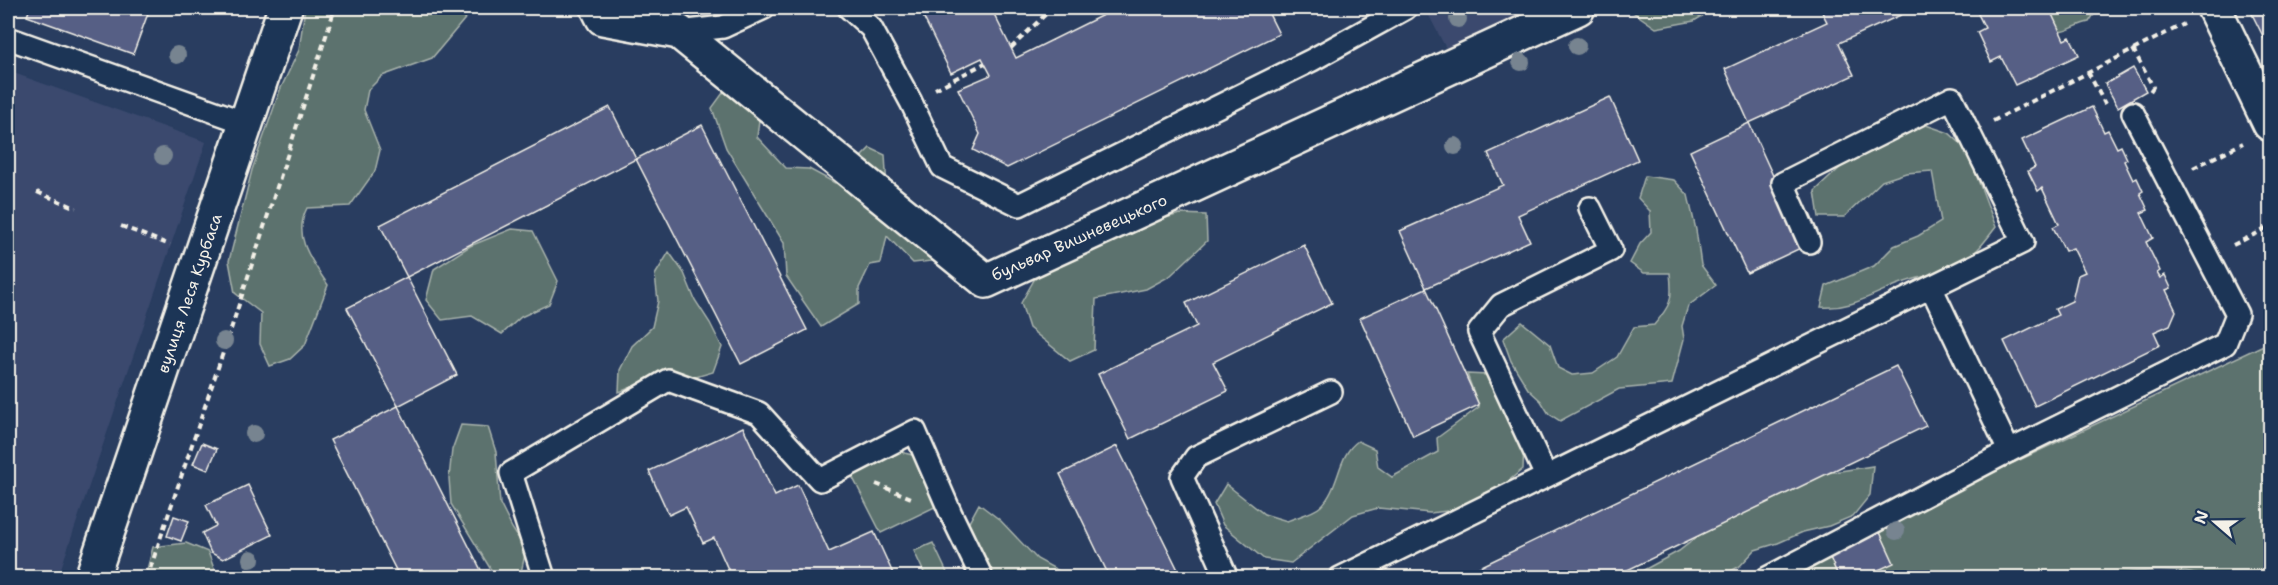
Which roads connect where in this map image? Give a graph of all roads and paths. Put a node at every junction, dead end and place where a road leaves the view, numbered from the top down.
1 (285, 8) edge
2 (335, 8) edge
3 (598, 8) edge
4 (764, 8) edge
5 (849, 8) edge
6 (1052, 8) edge
7 (1406, 8) edge
8 (1578, 8) edge
9 (2214, 8) edge
10 (679, 32) junction
11 (8, 38) edge
12 (1011, 48) dead end
13 (985, 63) dead end
14 (911, 102) junction
15 (2133, 114) dead end
16 (246, 123) junction
17 (2260, 132) edge
18 (1968, 134) junction
19 (2168, 181) junction
20 (37, 192) dead end
21 (76, 208) dead end
22 (1590, 208) dead end
23 (120, 226) dead end
24 (2271, 227) edge
25 (1809, 242) dead end
26 (174, 246) dead end
27 (2208, 257) junction
28 (1930, 287) junction
29 (1331, 392) dead end
30 (2009, 451) junction
31 (840, 470) junction
32 (1546, 476) junction
33 (951, 514) junction
34 (92, 578) edge
35 (147, 578) edge
36 (544, 578) edge
37 (982, 578) edge
38 (1227, 578) edge
39 (1340, 578) edge
40 (1767, 578) edge

1 - 16 street, вулиця Леся Курбаса
2 - 35 path
3 - 10 street, бульвар Вишневецького
4 - 10 lane
5 - 14 lane
6 - 12 path
7 - 14 lane
8 - 10 street, бульвар Вишневецького
9 - 17 street
9 - 18 path
11 - 16 lane
13 - 14 path
15 - 19 lane
16 - 34 street, вулиця Леся Курбаса
17 - 19 path
18 - 25 lane
18 - 28 lane
19 - 27 lane
20 - 21 path
22 - 32 lane
23 - 26 path
24 - 27 path
27 - 30 lane
28 - 30 lane
28 - 32 lane
29 - 38 lane
30 - 40 lane
31 - 33 path
31 - 33 lane
31 - 36 lane
32 - 39 lane
33 - 37 lane

